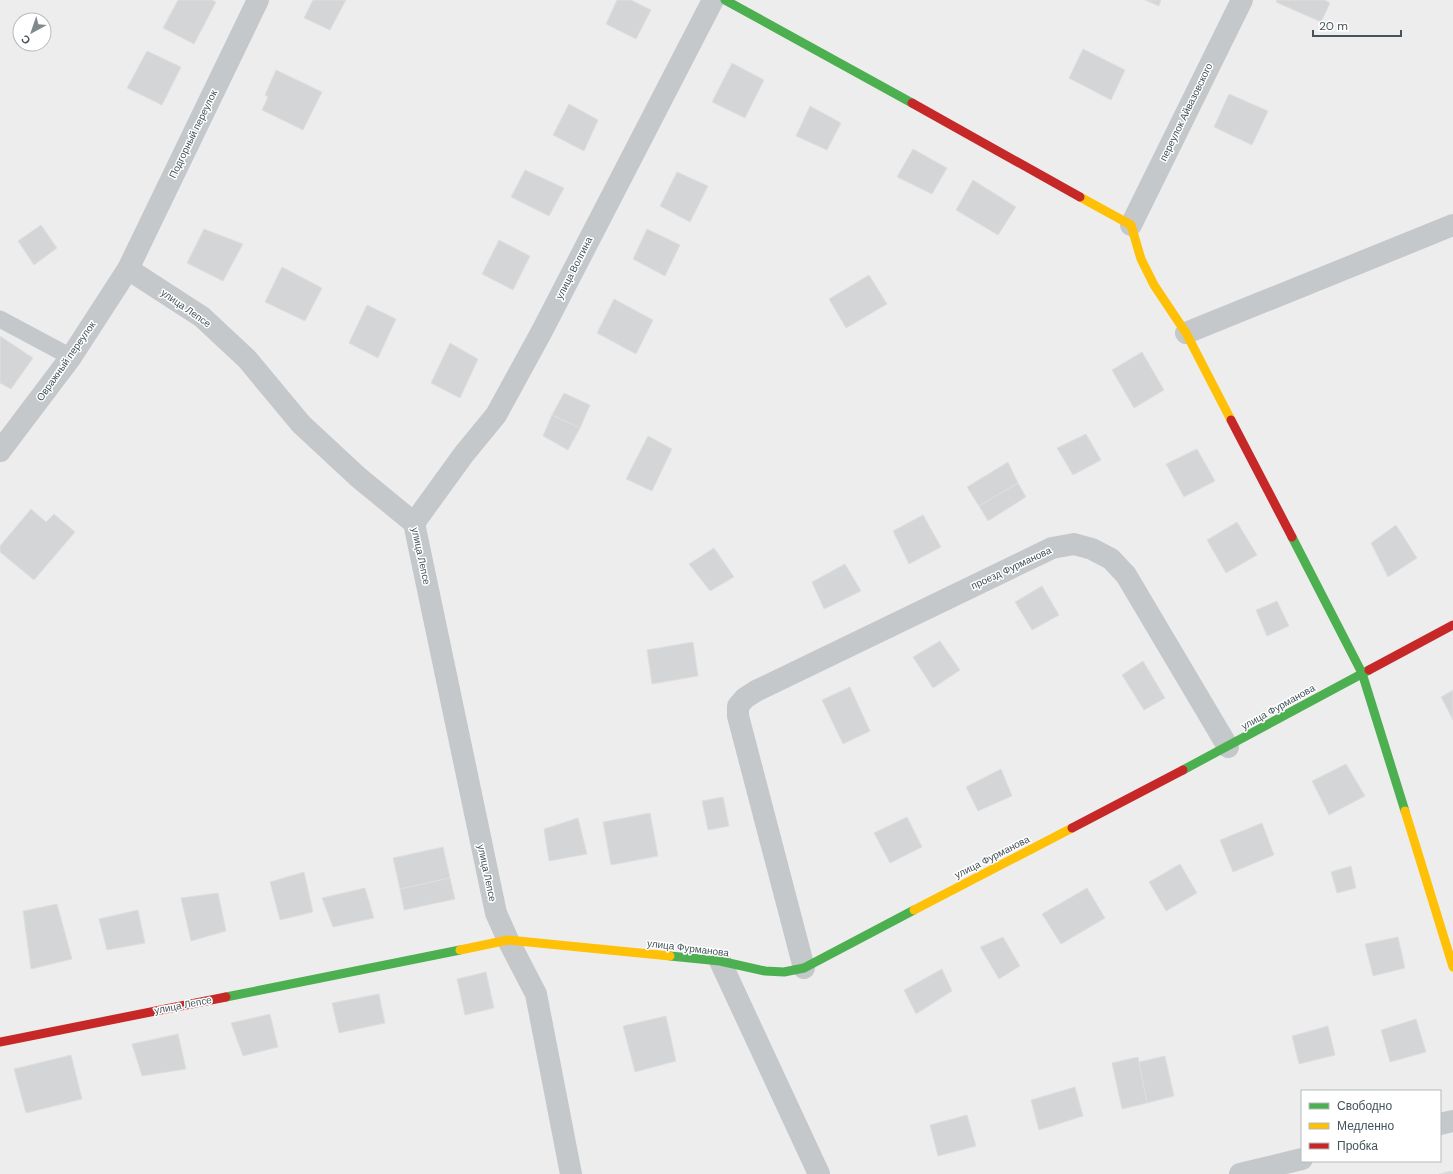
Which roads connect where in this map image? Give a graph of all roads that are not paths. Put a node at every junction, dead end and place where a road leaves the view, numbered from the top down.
1 (258, 0) edge
2 (713, 0) edge
3 (725, 0) edge
4 (1242, 0) edge
5 (1131, 225) junction
6 (1453, 225) edge
7 (128, 269) junction
8 (0, 319) edge
9 (1186, 333) junction
10 (71, 357) junction
11 (0, 451) edge
12 (414, 523) junction
13 (1453, 625) edge
14 (1362, 673) junction
15 (1228, 747) junction
16 (508, 940) junction
17 (720, 961) junction
18 (1453, 967) edge
19 (804, 968) junction
20 (0, 1042) edge
21 (1453, 1121) edge
22 (1441, 1124) edge
23 (1301, 1159) edge
24 (571, 1174) edge
25 (819, 1174) edge
26 (1240, 1174) edge

1 - 7 street, Подгорный переулок
2 - 12 street, улица Волгина
3 - 5 street
4 - 5 street, переулок Айвазовского
5 - 9 street
6 - 9 street
7 - 10 street, Овражный переулок
7 - 12 street, улица Лепсе
8 - 10 lane
9 - 14 street
10 - 11 street, Овражный переулок
12 - 16 street, улица Лепсе
13 - 14 street, улица Фурманова
14 - 15 street, улица Фурманова
14 - 18 street
15 - 19 street, улица Фурманова
15 - 19 street, проезд Фурманова
16 - 17 street, улица Фурманова
16 - 20 street, улица Лепсе
16 - 24 street, улица Лепсе
17 - 19 street, улица Фурманова
17 - 25 street
21 - 22 street
23 - 26 street

